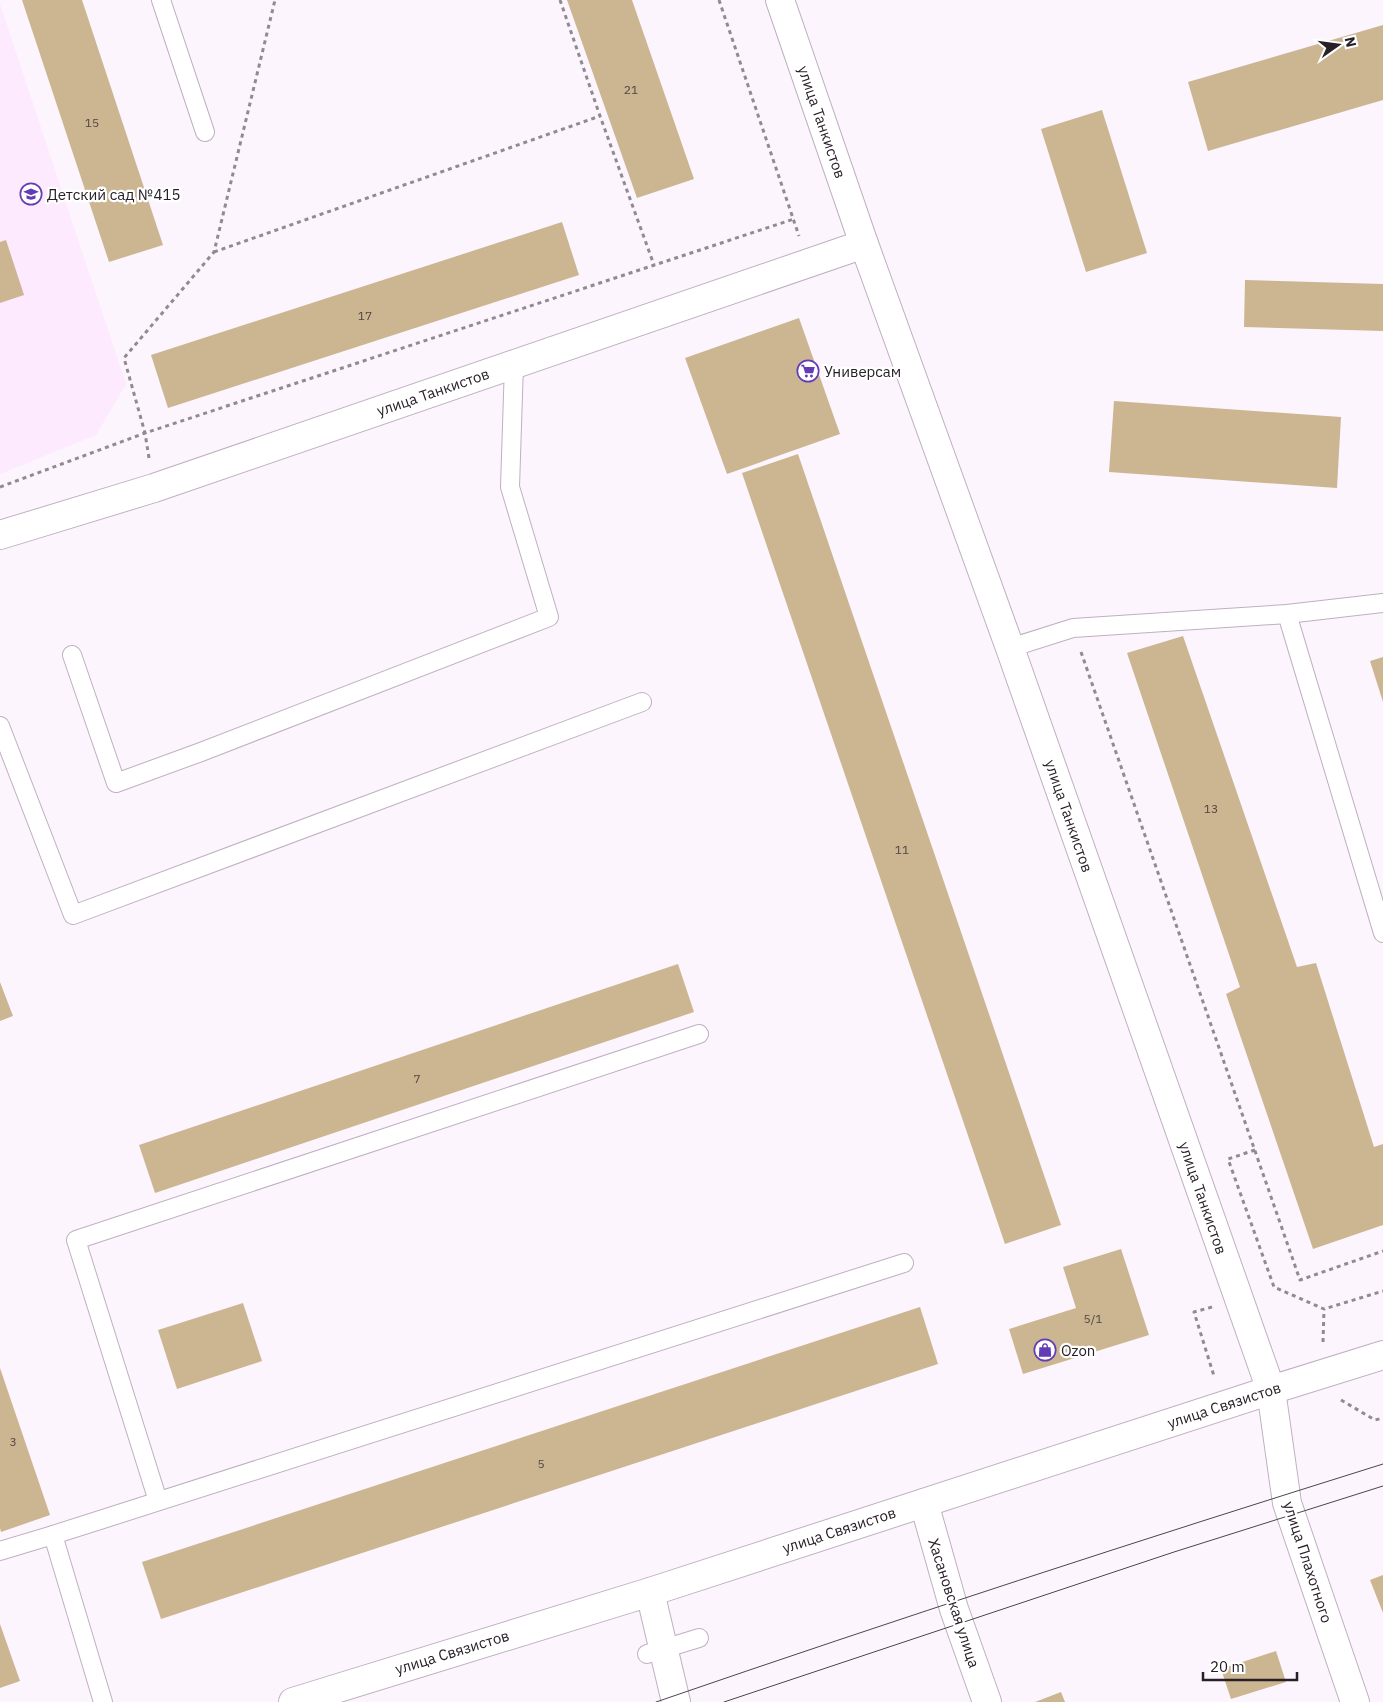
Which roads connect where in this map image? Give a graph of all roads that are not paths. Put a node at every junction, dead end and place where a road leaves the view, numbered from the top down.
1 (161, 0) edge
2 (780, 0) edge
3 (205, 132) dead end
4 (864, 244) junction
5 (514, 364) junction
6 (0, 535) edge
7 (1383, 603) edge
8 (1287, 614) junction
9 (1010, 648) junction
10 (72, 655) dead end
11 (642, 702) dead end
12 (0, 726) edge
13 (1383, 933) edge
14 (698, 1034) dead end
15 (904, 1262) dead end
16 (1383, 1355) edge
17 (1271, 1390) junction
18 (158, 1501) junction
19 (924, 1503) junction
20 (53, 1535) junction
21 (0, 1551) edge
22 (650, 1592) junction
23 (700, 1638) dead end
24 (655, 1651) junction
25 (342, 1694) edge
26 (103, 1702) edge
27 (293, 1702) edge
28 (676, 1702) edge
29 (987, 1702) edge
30 (1355, 1702) edge

1 - 3 lane
2 - 4 street, улица Танкистов
4 - 5 street, улица Танкистов
4 - 9 street, улица Танкистов
5 - 6 street, улица Танкистов
5 - 10 lane
7 - 8 lane
8 - 9 lane
8 - 13 lane
9 - 17 street, улица Танкистов
11 - 12 lane
14 - 18 lane
15 - 18 lane
16 - 17 street, улица Связистов
17 - 19 street, улица Связистов
17 - 30 street, улица Плахотного
18 - 20 lane
19 - 22 street, улица Связистов
19 - 29 street, Хасановская улица
20 - 21 lane
20 - 26 lane
22 - 24 street
22 - 25 street, улица Связистов
23 - 24 lane
24 - 28 street
25 - 27 street, улица Связистов

